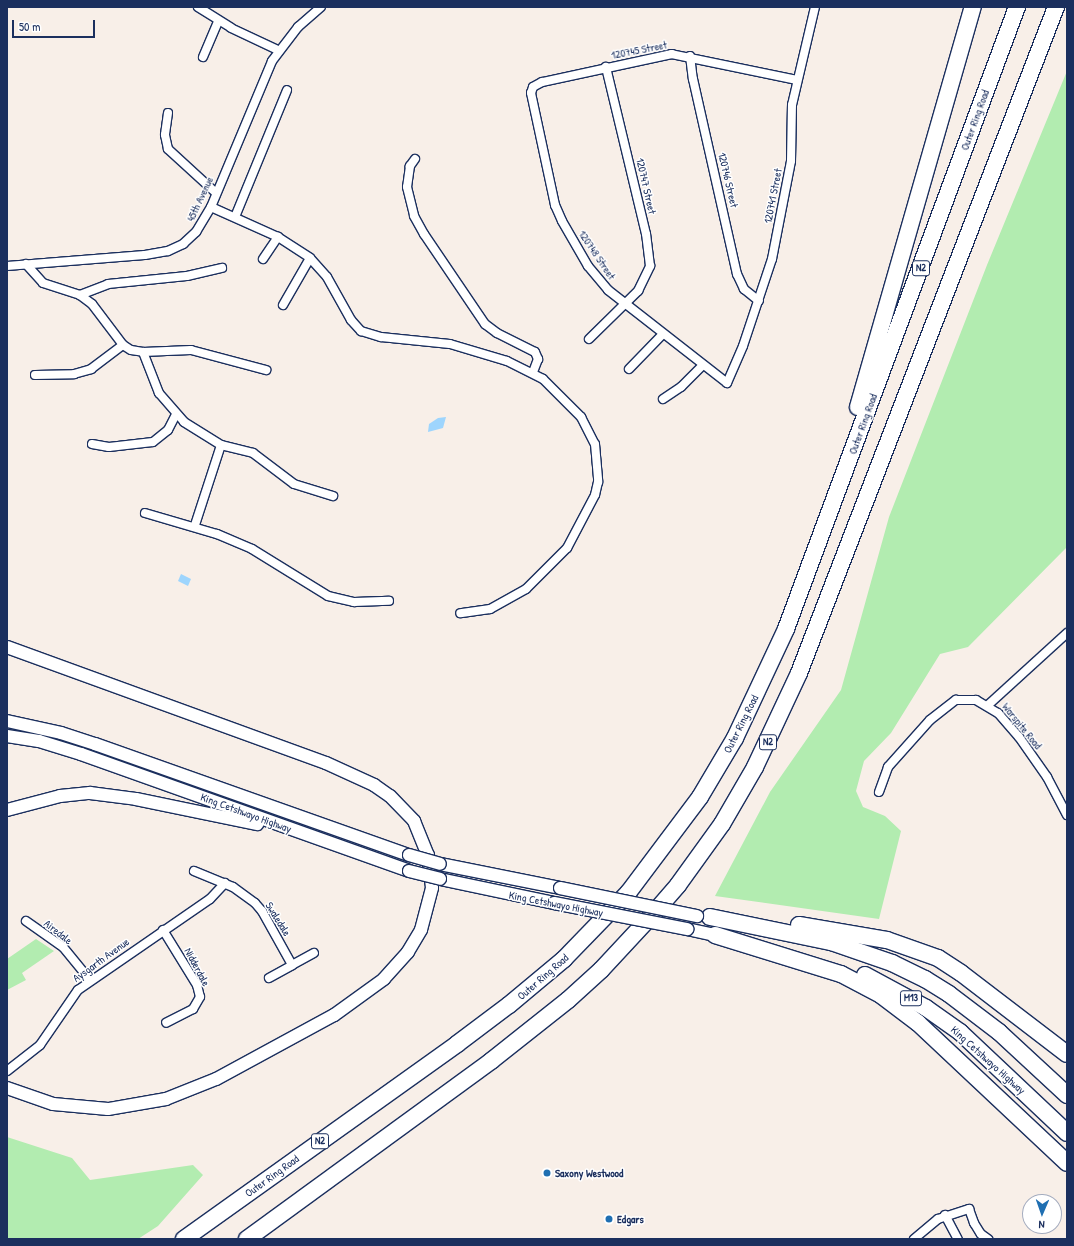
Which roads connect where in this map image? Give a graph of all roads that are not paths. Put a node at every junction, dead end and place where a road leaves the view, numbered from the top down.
1 (198, 7) edge
2 (321, 7) edge
3 (815, 7) edge
4 (972, 7) edge
5 (983, 7) edge
6 (1017, 7) edge
7 (1056, 7) edge
8 (1060, 7) edge
9 (218, 21) junction
10 (278, 50) junction
11 (690, 56) junction
12 (203, 57) dead end
13 (1035, 63) junction
14 (606, 67) junction
15 (797, 80) junction
16 (533, 87) joint
17 (287, 90) dead end
18 (168, 113) dead end
19 (938, 130) junction
20 (415, 159) dead end
21 (216, 193) junction
22 (211, 206) junction
23 (235, 217) junction
24 (278, 237) junction
25 (310, 258) junction
26 (263, 259) dead end
27 (26, 264) junction
28 (7, 266) edge
29 (222, 268) dead end
30 (80, 294) junction
31 (759, 301) junction
32 (624, 303) junction
33 (283, 305) dead end
34 (662, 335) junction
35 (589, 339) dead end
36 (123, 345) junction
37 (143, 352) junction
38 (702, 366) junction
39 (266, 370) dead end
40 (629, 370) dead end
41 (533, 372) junction
42 (35, 375) dead end
43 (727, 383) joint
44 (663, 399) dead end
45 (176, 414) junction
46 (92, 444) dead end
47 (221, 445) junction
48 (333, 496) dead end
49 (145, 513) dead end
50 (194, 525) junction
51 (824, 528) junction
52 (389, 601) dead end
53 (460, 613) dead end
54 (1067, 633) edge
55 (7, 647) edge
56 (988, 705) junction
57 (7, 716) edge
58 (7, 721) edge
59 (44, 728) junction
60 (7, 736) edge
61 (879, 792) dead end
62 (7, 810) edge
63 (1067, 815) edge
64 (300, 832) junction
65 (194, 872) dead end
66 (225, 883) junction
67 (703, 916) junction
68 (26, 921) dead end
69 (163, 930) junction
70 (715, 935) junction
71 (314, 953) dead end
72 (292, 965) junction
73 (269, 978) dead end
74 (90, 980) junction
75 (166, 1023) dead end
76 (1067, 1054) edge
77 (7, 1071) edge
78 (7, 1088) edge
79 (1067, 1095) edge
80 (1067, 1133) edge
81 (1067, 1163) edge
82 (945, 1215) junction
83 (184, 1239) edge
84 (247, 1239) edge
85 (914, 1239) edge
86 (958, 1239) edge
87 (988, 1239) edge

1 - 9 street
2 - 10 street, 45th Avenue
3 - 15 street, 120741 Street
4 - 19 highway
5 - 19 highway
6 - 51 highway, Outer Ring Road / N2
7 - 13 highway, N2
8 - 13 highway
9 - 10 street
9 - 12 street
10 - 21 street, 45th Avenue
11 - 14 street, 120745 Street
11 - 15 street, 120745 Street
11 - 31 street, 120746 Street
13 - 84 highway, N2
14 - 16 street, 120745 Street
14 - 32 street, 120747 Street
15 - 31 street, 120741 Street
16 - 32 street, 120748 Street
17 - 23 street
18 - 21 street
19 - 51 highway
20 - 41 street
21 - 22 street, 45th Avenue
22 - 23 street
22 - 27 street, 45th Avenue
23 - 24 street
24 - 25 street
24 - 26 street
25 - 33 street
25 - 41 street
27 - 28 street, 45th Avenue
27 - 30 street
29 - 30 street
30 - 36 street
31 - 43 street, 120741 Street
32 - 34 street, 120748 Street
32 - 35 street, 120747 Street
34 - 38 street, 120748 Street
34 - 40 street
36 - 37 street
36 - 42 street
37 - 39 street
37 - 45 street
38 - 43 street, 120748 Street
38 - 44 street
41 - 53 street
45 - 46 street
45 - 47 street
47 - 48 street
47 - 50 street
49 - 50 street
50 - 52 street
51 - 83 highway, Outer Ring Road / N2
54 - 56 street
55 - 78 main road
56 - 61 street, Warspite Road
56 - 63 street, Warspite Road
57 - 59 main road
58 - 59 main road, King Cetshwayo Highway / M13
59 - 67 main road, King Cetshwayo Highway / M13, bridge
60 - 64 main road, King Cetshwayo Highway / M13
62 - 64 main road
64 - 70 main road, King Cetshwayo Highway / M13, bridge
65 - 66 street, Swaledale
66 - 69 street, Aysgarth Avenue
66 - 72 street, Swaledale
67 - 76 highway
67 - 79 highway, King Cetshwayo Highway / M13
68 - 74 street, Airedale
69 - 74 street, Aysgarth Avenue
69 - 75 street, Nidderdale
70 - 80 highway, King Cetshwayo Highway / M13
70 - 81 highway
71 - 72 street
72 - 73 street
74 - 77 street, Aysgarth Avenue
82 - 85 street
82 - 86 street
82 - 87 street

